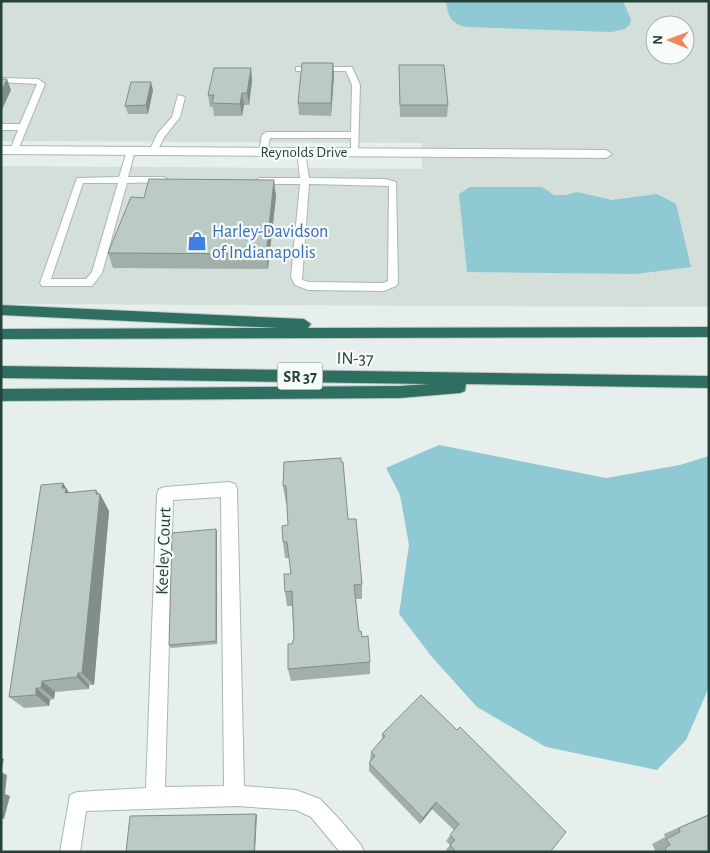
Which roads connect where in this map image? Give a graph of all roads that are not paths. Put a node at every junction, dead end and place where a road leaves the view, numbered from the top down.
1 (299, 69) edge
2 (1, 80) edge
3 (181, 97) dead end
4 (1, 127) edge
5 (24, 127) junction
6 (355, 135) junction
7 (1, 150) edge
8 (14, 150) junction
9 (131, 151) junction
10 (152, 151) junction
11 (262, 152) junction
12 (301, 152) junction
13 (355, 152) junction
14 (606, 154) dead end
15 (123, 180) junction
16 (171, 180) edge
17 (247, 181) edge
18 (305, 181) junction
19 (1, 310) edge
20 (453, 332) junction
21 (709, 332) edge
22 (1, 334) edge
23 (1, 372) edge
24 (559, 380) junction
25 (709, 382) edge
26 (1, 395) edge
27 (234, 796) junction
28 (155, 800) junction
29 (70, 852) edge
30 (354, 852) edge

1 - 6 lane
2 - 5 lane
3 - 10 lane
4 - 5 lane
5 - 8 lane
6 - 11 lane
6 - 13 lane
7 - 8 street, Reynolds Drive
8 - 9 street, Reynolds Drive
9 - 10 street, Reynolds Drive
9 - 15 lane
10 - 11 street, Reynolds Drive
11 - 12 street, Reynolds Drive
12 - 13 street, Reynolds Drive
12 - 18 lane
13 - 14 street, Reynolds Drive
15 - 15 lane
15 - 16 lane
17 - 18 lane
18 - 18 lane
19 - 20 highway
20 - 21 highway, IN-37
20 - 22 highway, IN-37
23 - 24 highway, IN-37 / SR 37
24 - 25 highway, IN-37 / SR 37
24 - 26 highway
27 - 28 street
27 - 28 street, Keeley Court
27 - 30 street
28 - 29 street

